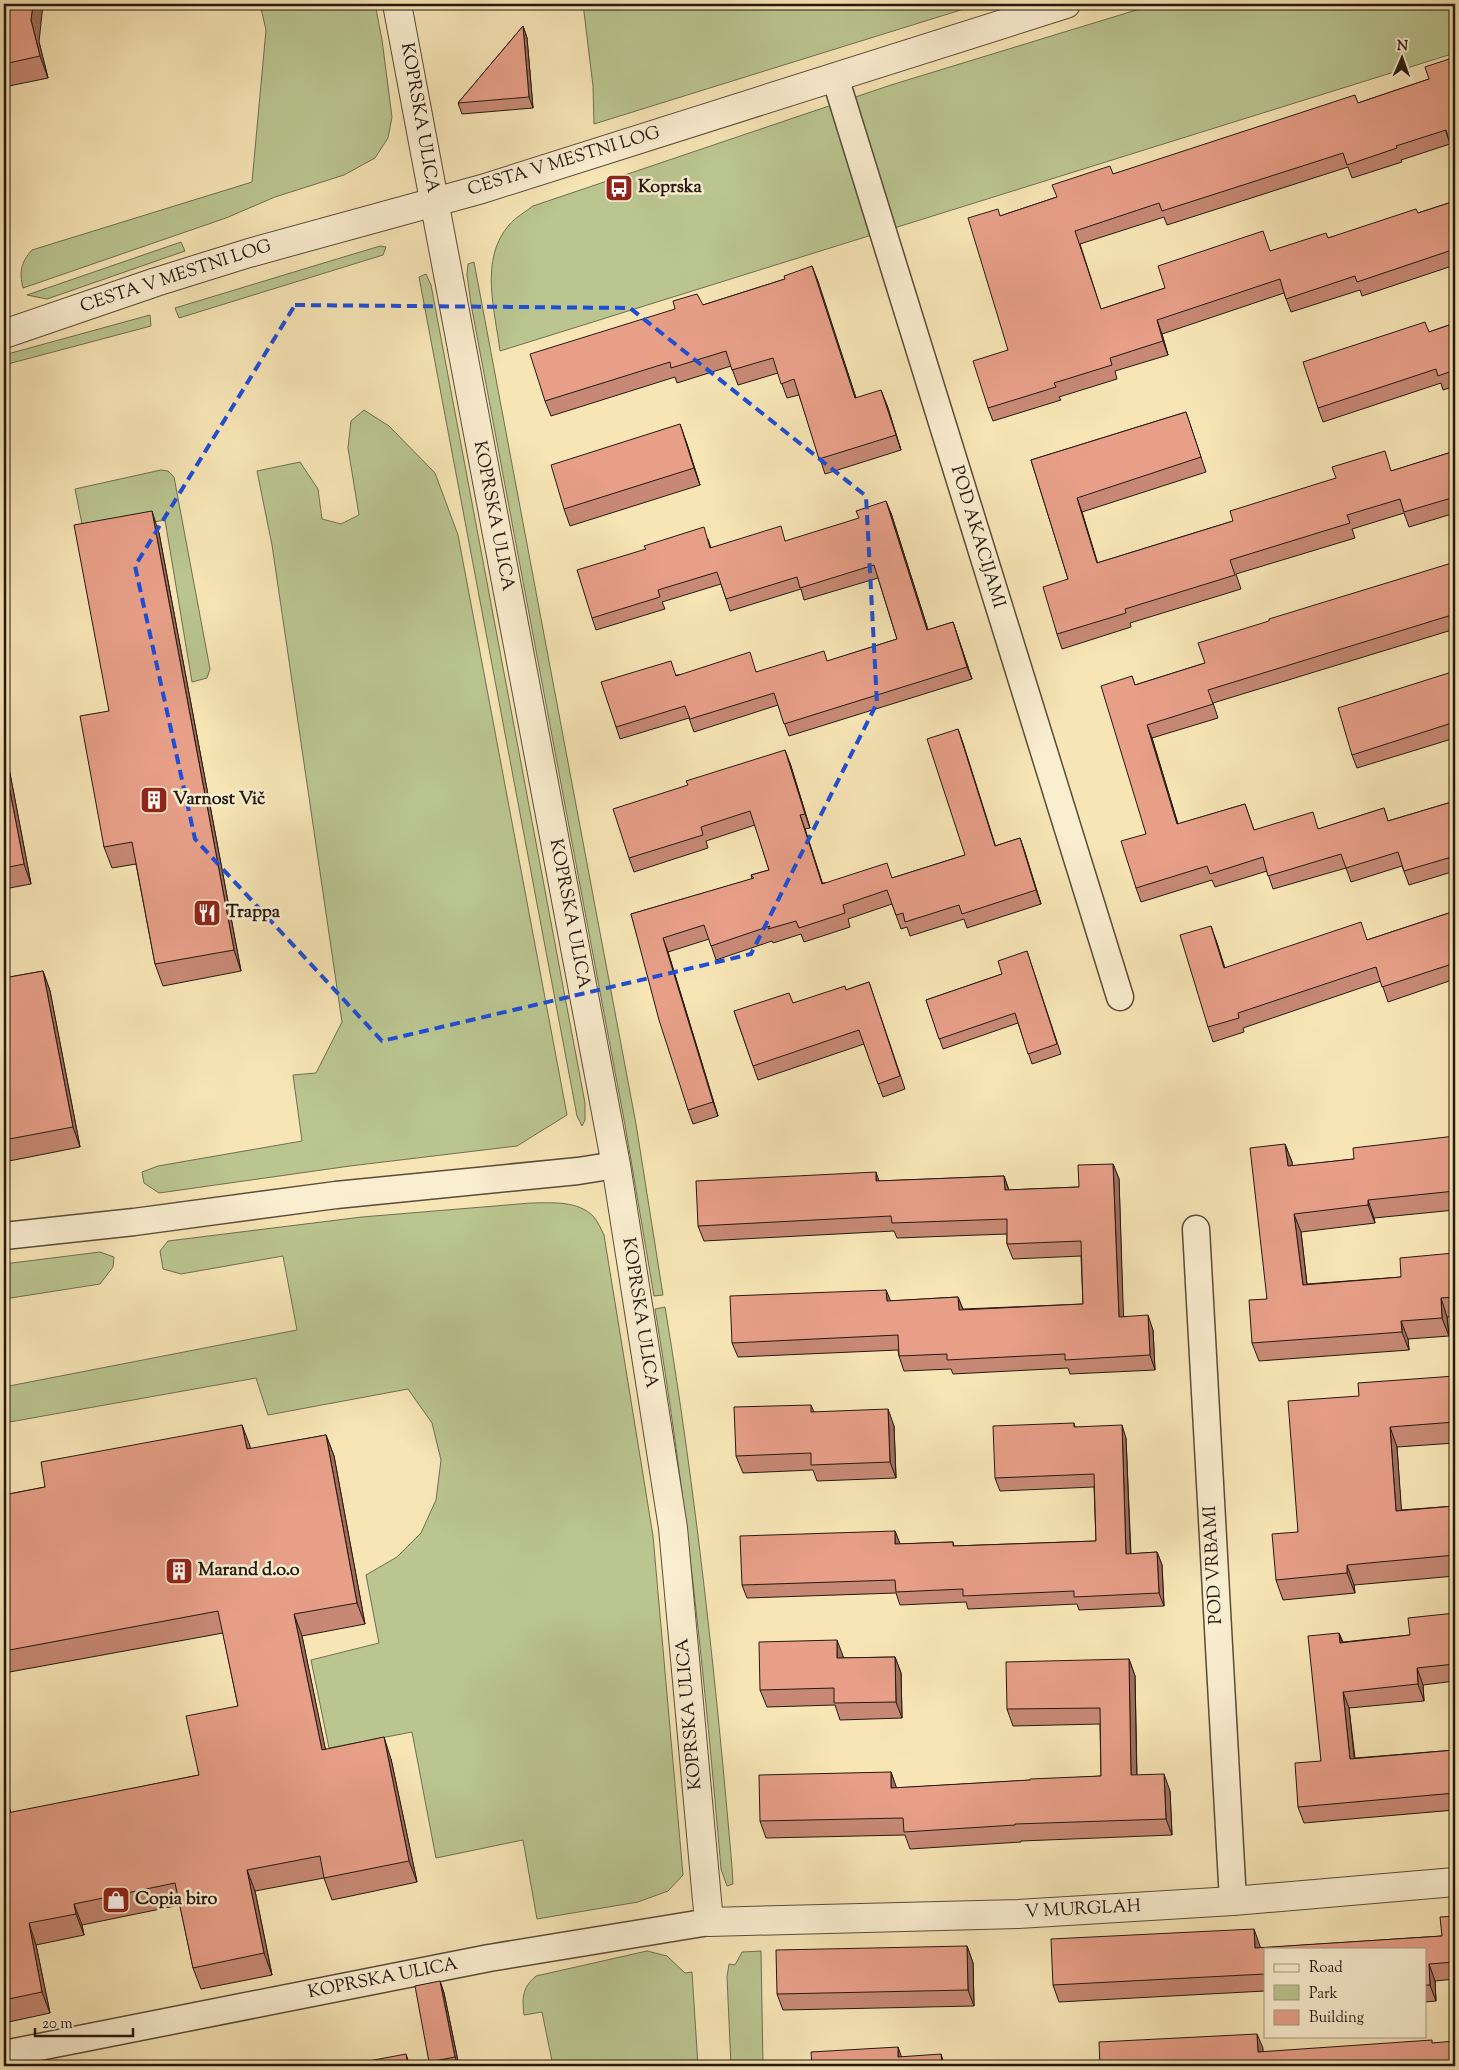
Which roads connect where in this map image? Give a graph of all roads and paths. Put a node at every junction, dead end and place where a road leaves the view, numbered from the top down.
1 (398, 4) edge
2 (1066, 4) edge
3 (835, 77) junction
4 (434, 201) junction
5 (4, 334) edge
6 (1120, 997) dead end
7 (616, 1165) junction
8 (1196, 1229) dead end
9 (4, 1236) edge
10 (1455, 1882) edge
11 (1233, 1901) junction
12 (709, 1922) junction
13 (4, 2054) edge

1 - 4 street, KOPRSKA ULICA
2 - 3 street, CESTA V MESTNI LOG
3 - 4 street, CESTA V MESTNI LOG
3 - 6 street, POD AKACIJAMI
4 - 5 street, CESTA V MESTNI LOG
4 - 7 street, KOPRSKA ULICA
7 - 9 street
7 - 12 street, KOPRSKA ULICA
8 - 11 street, POD VRBAMI
10 - 11 street, V MURGLAH
11 - 12 street, V MURGLAH
12 - 13 street, KOPRSKA ULICA

